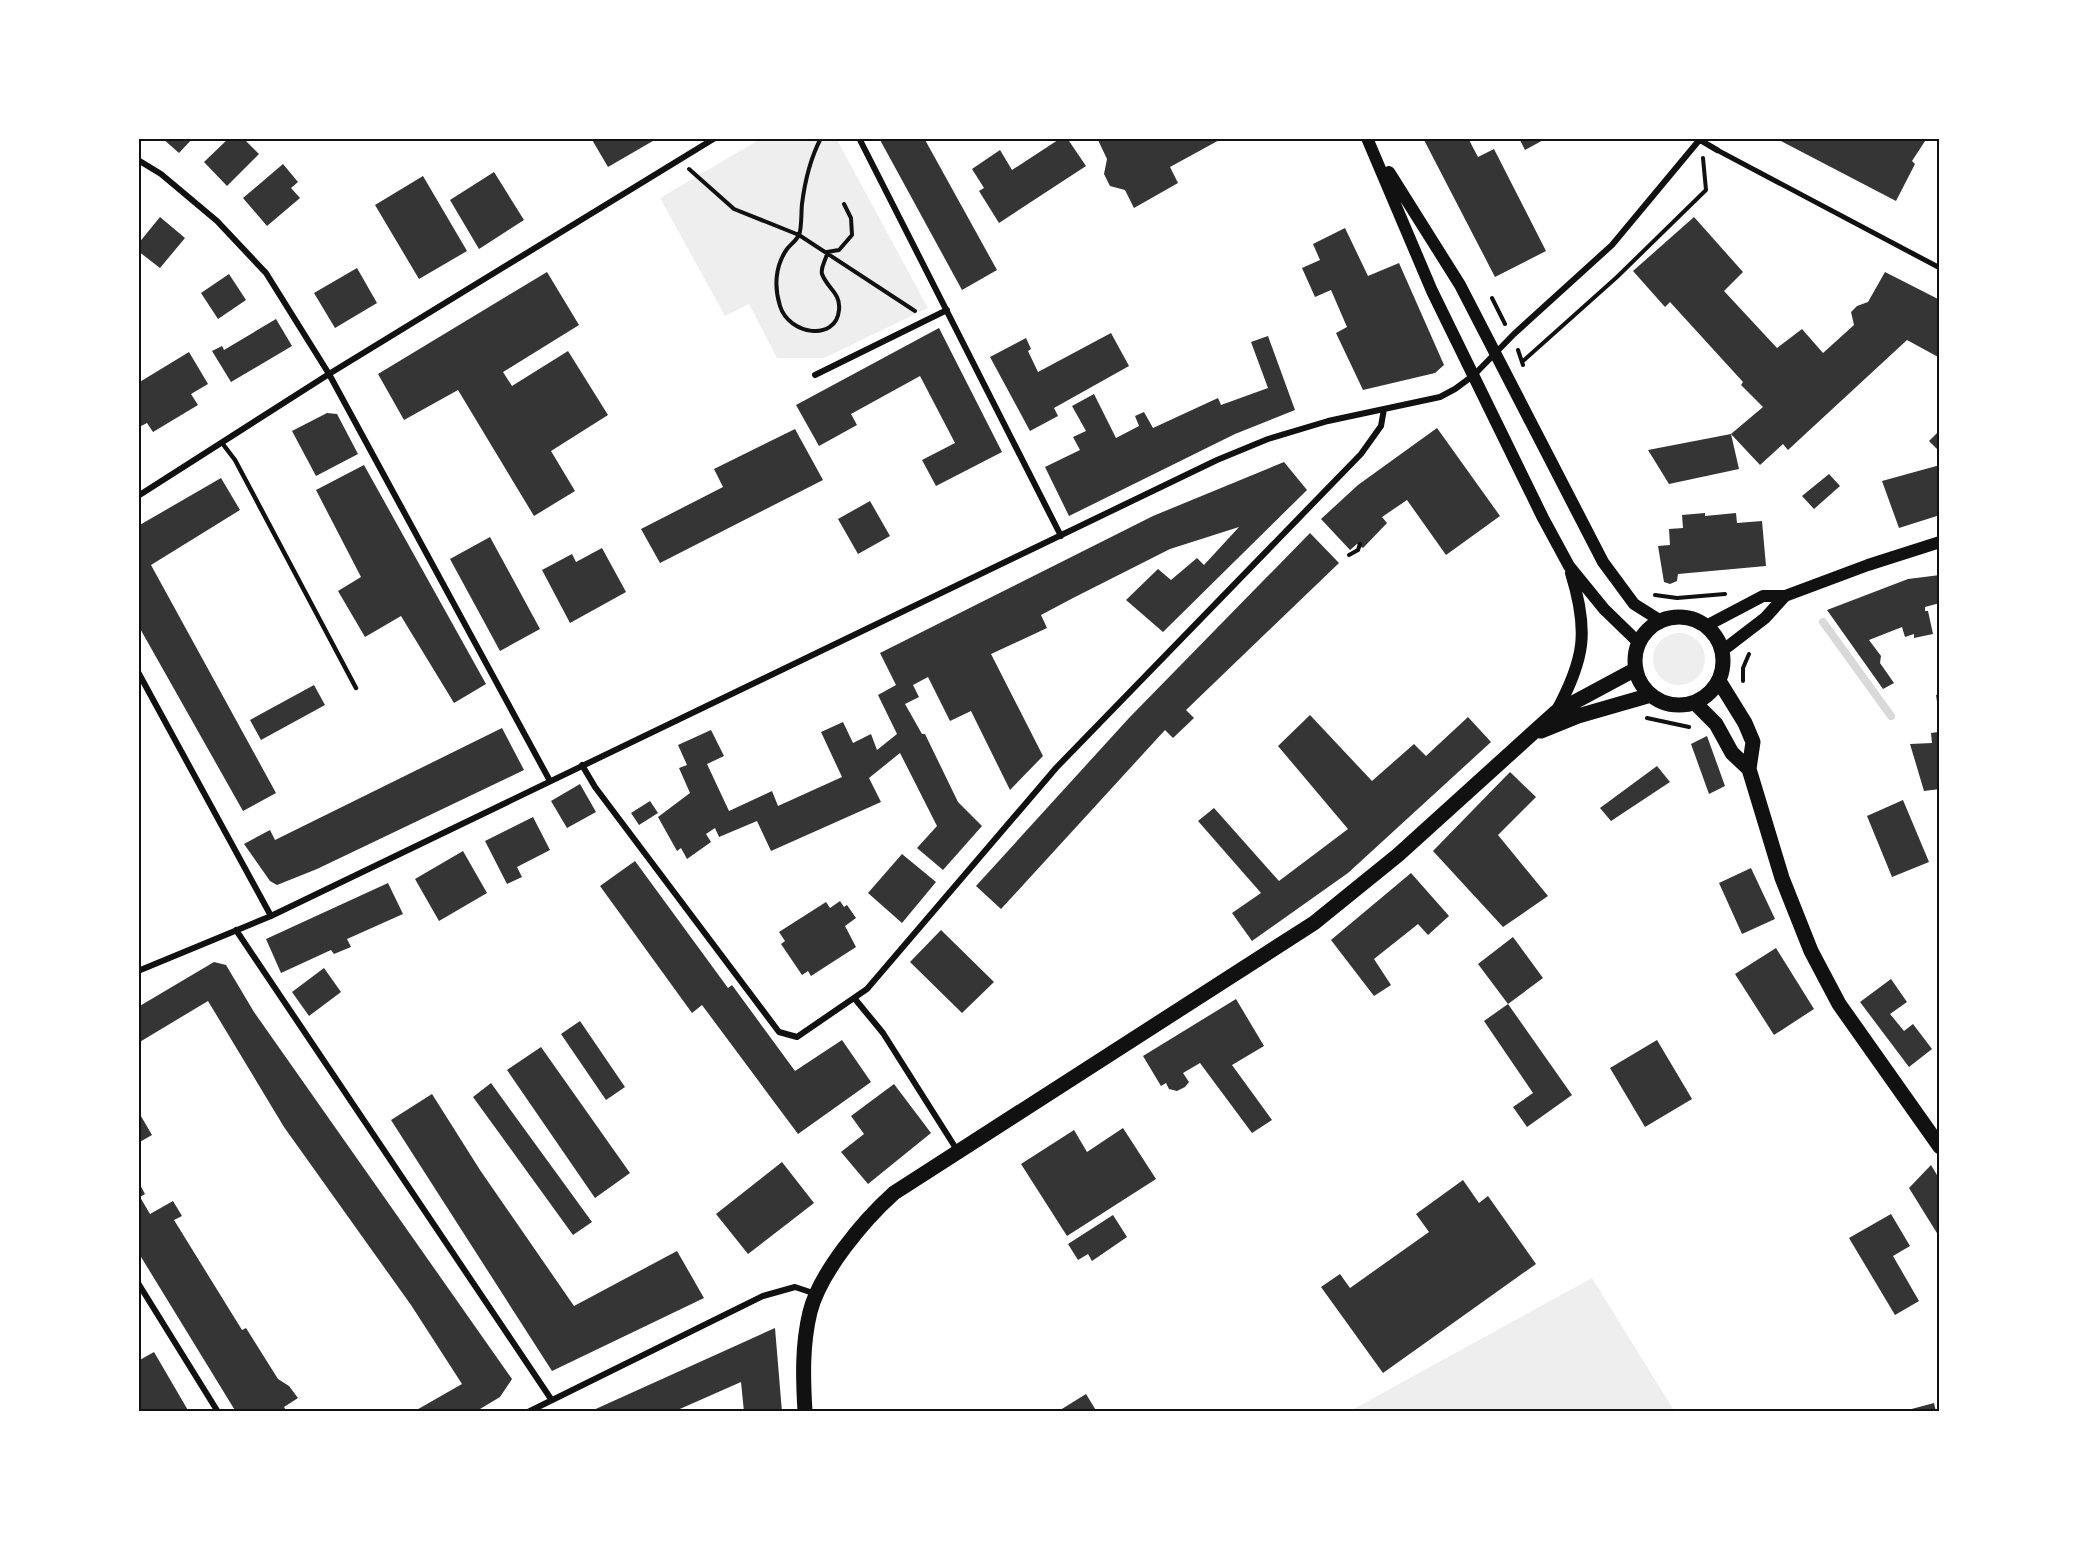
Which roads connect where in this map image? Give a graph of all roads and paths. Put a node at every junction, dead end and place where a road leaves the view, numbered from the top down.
1 (715, 138) edge
2 (821, 138) edge
3 (859, 138) edge
4 (1701, 139) edge
5 (707, 140) edge
6 (1370, 142) edge
7 (1717, 150) joint
8 (138, 160) edge
9 (679, 161) junction
10 (844, 204) dead end
11 (799, 235) junction
12 (827, 252) junction
13 (1940, 268) edge
14 (943, 302) junction
15 (947, 310) junction
16 (1495, 353) junction
17 (1523, 361) dead end
18 (329, 374) junction
19 (815, 375) dead end
20 (1474, 375) junction
21 (1384, 409) junction
22 (222, 442) junction
23 (138, 496) edge
24 (1061, 536) junction
25 (1940, 542) edge
26 (1360, 544) dead end
27 (1349, 555) dead end
28 (1569, 566) junction
29 (1648, 592) dead end
30 (1728, 593) dead end
31 (1785, 596) junction
32 (1661, 621) junction
33 (1706, 626) junction
34 (1639, 643) junction
35 (1752, 648) dead end
36 (1722, 651) junction
37 (1635, 669) junction
38 (138, 672) edge
39 (1719, 681) junction
40 (1743, 686) dead end
41 (356, 688) dead end
42 (1651, 695) junction
43 (1695, 703) junction
44 (1556, 712) junction
45 (1643, 717) dead end
46 (1695, 728) dead end
47 (1525, 739) junction
48 (582, 765) junction
49 (1749, 769) junction
50 (550, 781) junction
51 (271, 916) junction
52 (236, 930) junction
53 (138, 971) edge
54 (855, 999) junction
55 (1940, 1147) edge
56 (958, 1152) junction
57 (138, 1283) edge
58 (818, 1294) junction
59 (551, 1399) junction
60 (218, 1412) edge
61 (528, 1412) edge
62 (804, 1412) edge

1 - 5 street
2 - 11 path
3 - 14 street
4 - 7 street
4 - 16 street
4 - 17 path
5 - 9 street
6 - 16 main road
6 - 20 main road
7 - 13 street
8 - 18 street
9 - 11 path
9 - 18 street
10 - 12 path
11 - 12 path
11 - 12 path
12 - 14 path
14 - 15 street
15 - 19 street
15 - 24 street
16 - 20 street
16 - 32 main road
18 - 22 street
18 - 50 street
20 - 21 street
20 - 28 main road
21 - 24 street
21 - 54 street
22 - 23 street
22 - 41 lane
24 - 48 street
25 - 31 main road
26 - 27 path
28 - 34 main road
28 - 44 main road
29 - 30 path
31 - 33 main road
31 - 36 main road
32 - 33 main road
32 - 34 main road
33 - 36 main road
34 - 37 main road
35 - 40 path
36 - 39 main road
37 - 42 main road
37 - 44 main road
38 - 51 street
39 - 43 main road
39 - 49 main road
42 - 43 main road
42 - 47 main road
43 - 49 main road
44 - 47 main road
45 - 46 path
47 - 56 main road
48 - 50 street
48 - 54 street
49 - 55 main road
50 - 51 street
51 - 52 street
52 - 53 street
52 - 59 street
54 - 56 street
56 - 58 main road
57 - 60 street
58 - 59 street
58 - 62 main road
59 - 61 street

